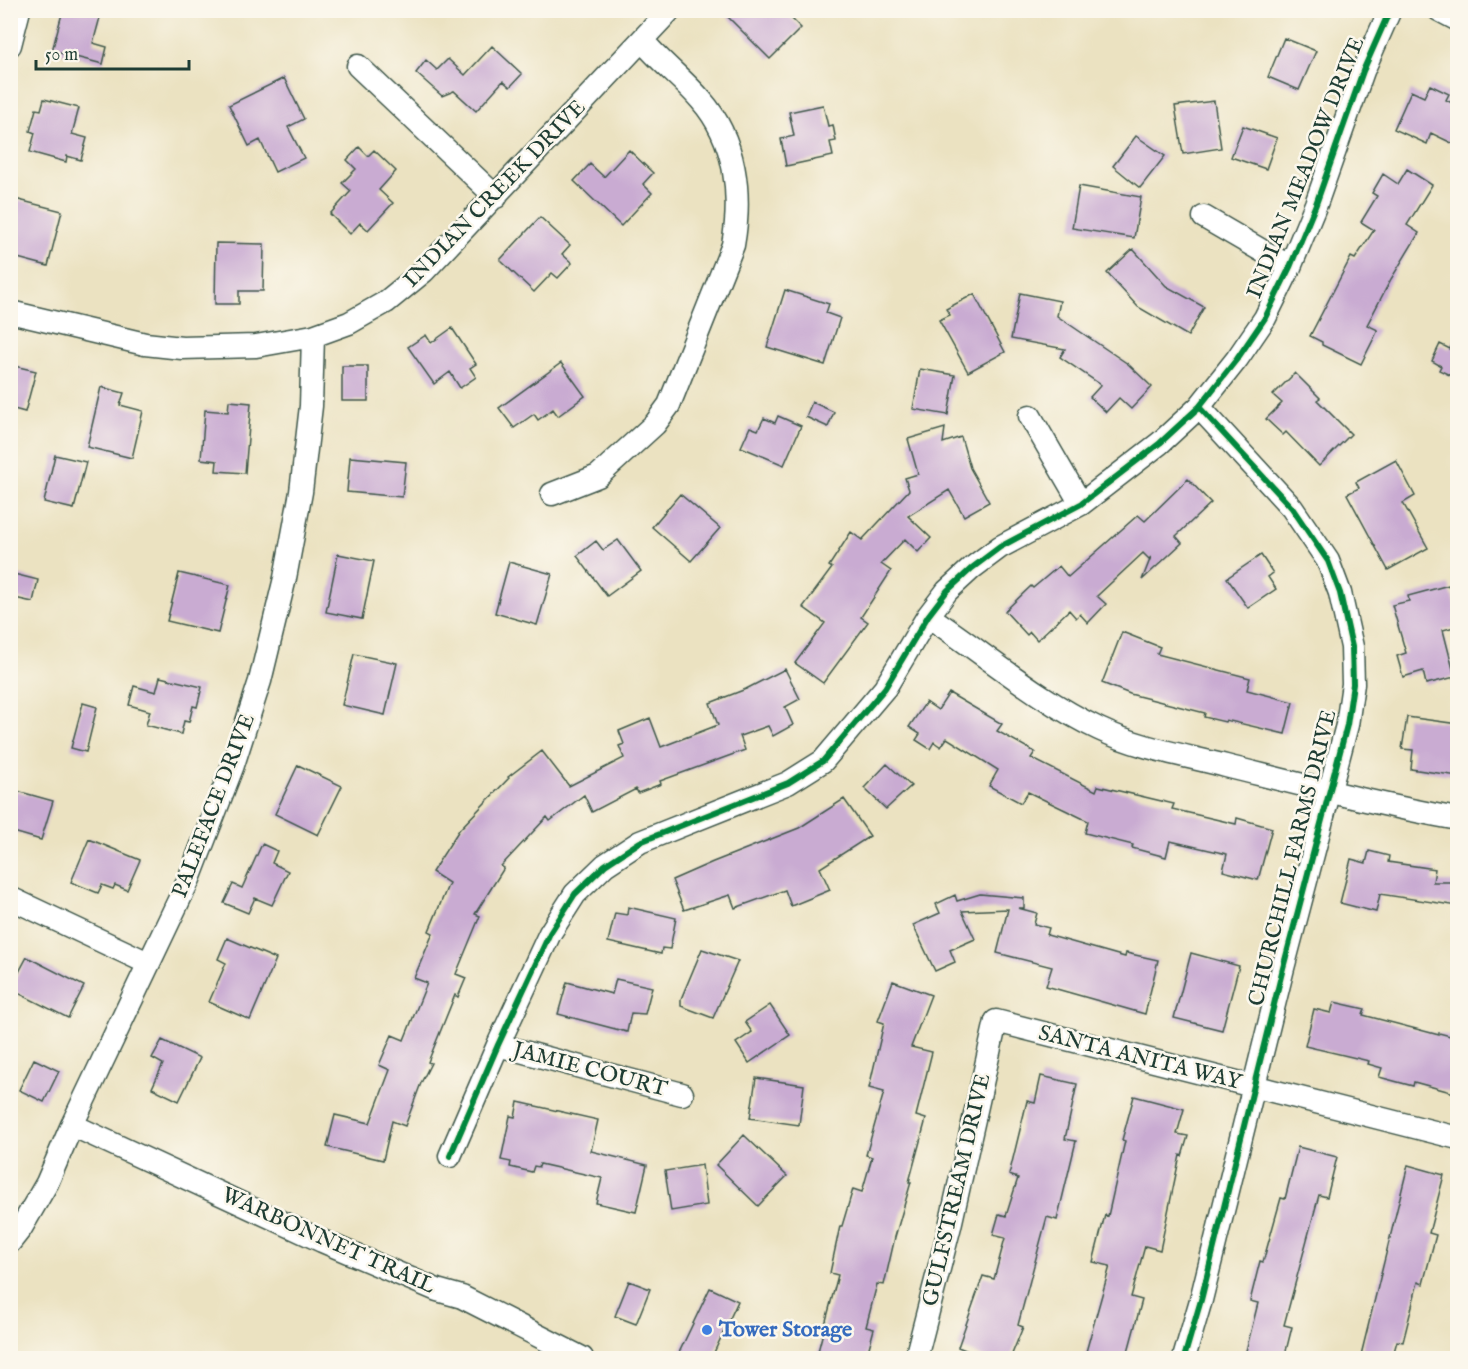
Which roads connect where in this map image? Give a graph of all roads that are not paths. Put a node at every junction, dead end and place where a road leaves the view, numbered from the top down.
1 (19, 10) edge
2 (670, 10) edge
3 (1390, 10) edge
4 (1439, 10) edge
5 (1458, 20) edge
6 (642, 40) junction
7 (10, 45) edge
8 (358, 66) dead end
9 (496, 197) junction
10 (1204, 218) dead end
11 (1290, 267) junction
12 (10, 312) edge
13 (313, 336) junction
14 (1199, 407) junction
15 (1030, 416) dead end
16 (552, 494) dead end
17 (1081, 504) junction
18 (928, 616) junction
19 (1329, 792) junction
20 (1458, 819) edge
21 (10, 898) edge
22 (148, 963) junction
23 (996, 1021) joint
24 (498, 1045) junction
25 (1254, 1087) junction
26 (682, 1094) dead end
27 (72, 1125) junction
28 (1458, 1138) edge
29 (450, 1156) dead end
30 (10, 1242) edge
31 (582, 1359) edge
32 (916, 1359) edge
33 (1184, 1359) edge

1 - 7 street
2 - 6 street, INDIAN CREEK DRIVE
3 - 11 street, INDIAN MEADOW DRIVE
4 - 5 street
6 - 9 street, INDIAN CREEK DRIVE
6 - 16 street
8 - 9 street
9 - 13 street, INDIAN CREEK DRIVE
10 - 11 street
11 - 14 street, INDIAN MEADOW DRIVE
12 - 13 street, INDIAN CREEK DRIVE
13 - 22 street, PALEFACE DRIVE
14 - 17 street, INDIAN MEADOW DRIVE
14 - 19 street, CHURCHILL FARMS DRIVE
15 - 17 street
17 - 18 street, INDIAN MEADOW DRIVE
18 - 19 street
18 - 24 street, INDIAN MEADOW DRIVE
19 - 20 street
19 - 25 street, CHURCHILL FARMS DRIVE
21 - 22 street
22 - 27 street, PALEFACE DRIVE
23 - 25 street, SANTA ANITA WAY
23 - 32 street, GULFSTREAM DRIVE
24 - 26 street, JAMIE COURT
24 - 29 street, INDIAN MEADOW DRIVE
25 - 28 street, SANTA ANITA WAY
25 - 33 street, CHURCHILL FARMS DRIVE
27 - 30 street, PALEFACE DRIVE
27 - 31 street, WARBONNET TRAIL

